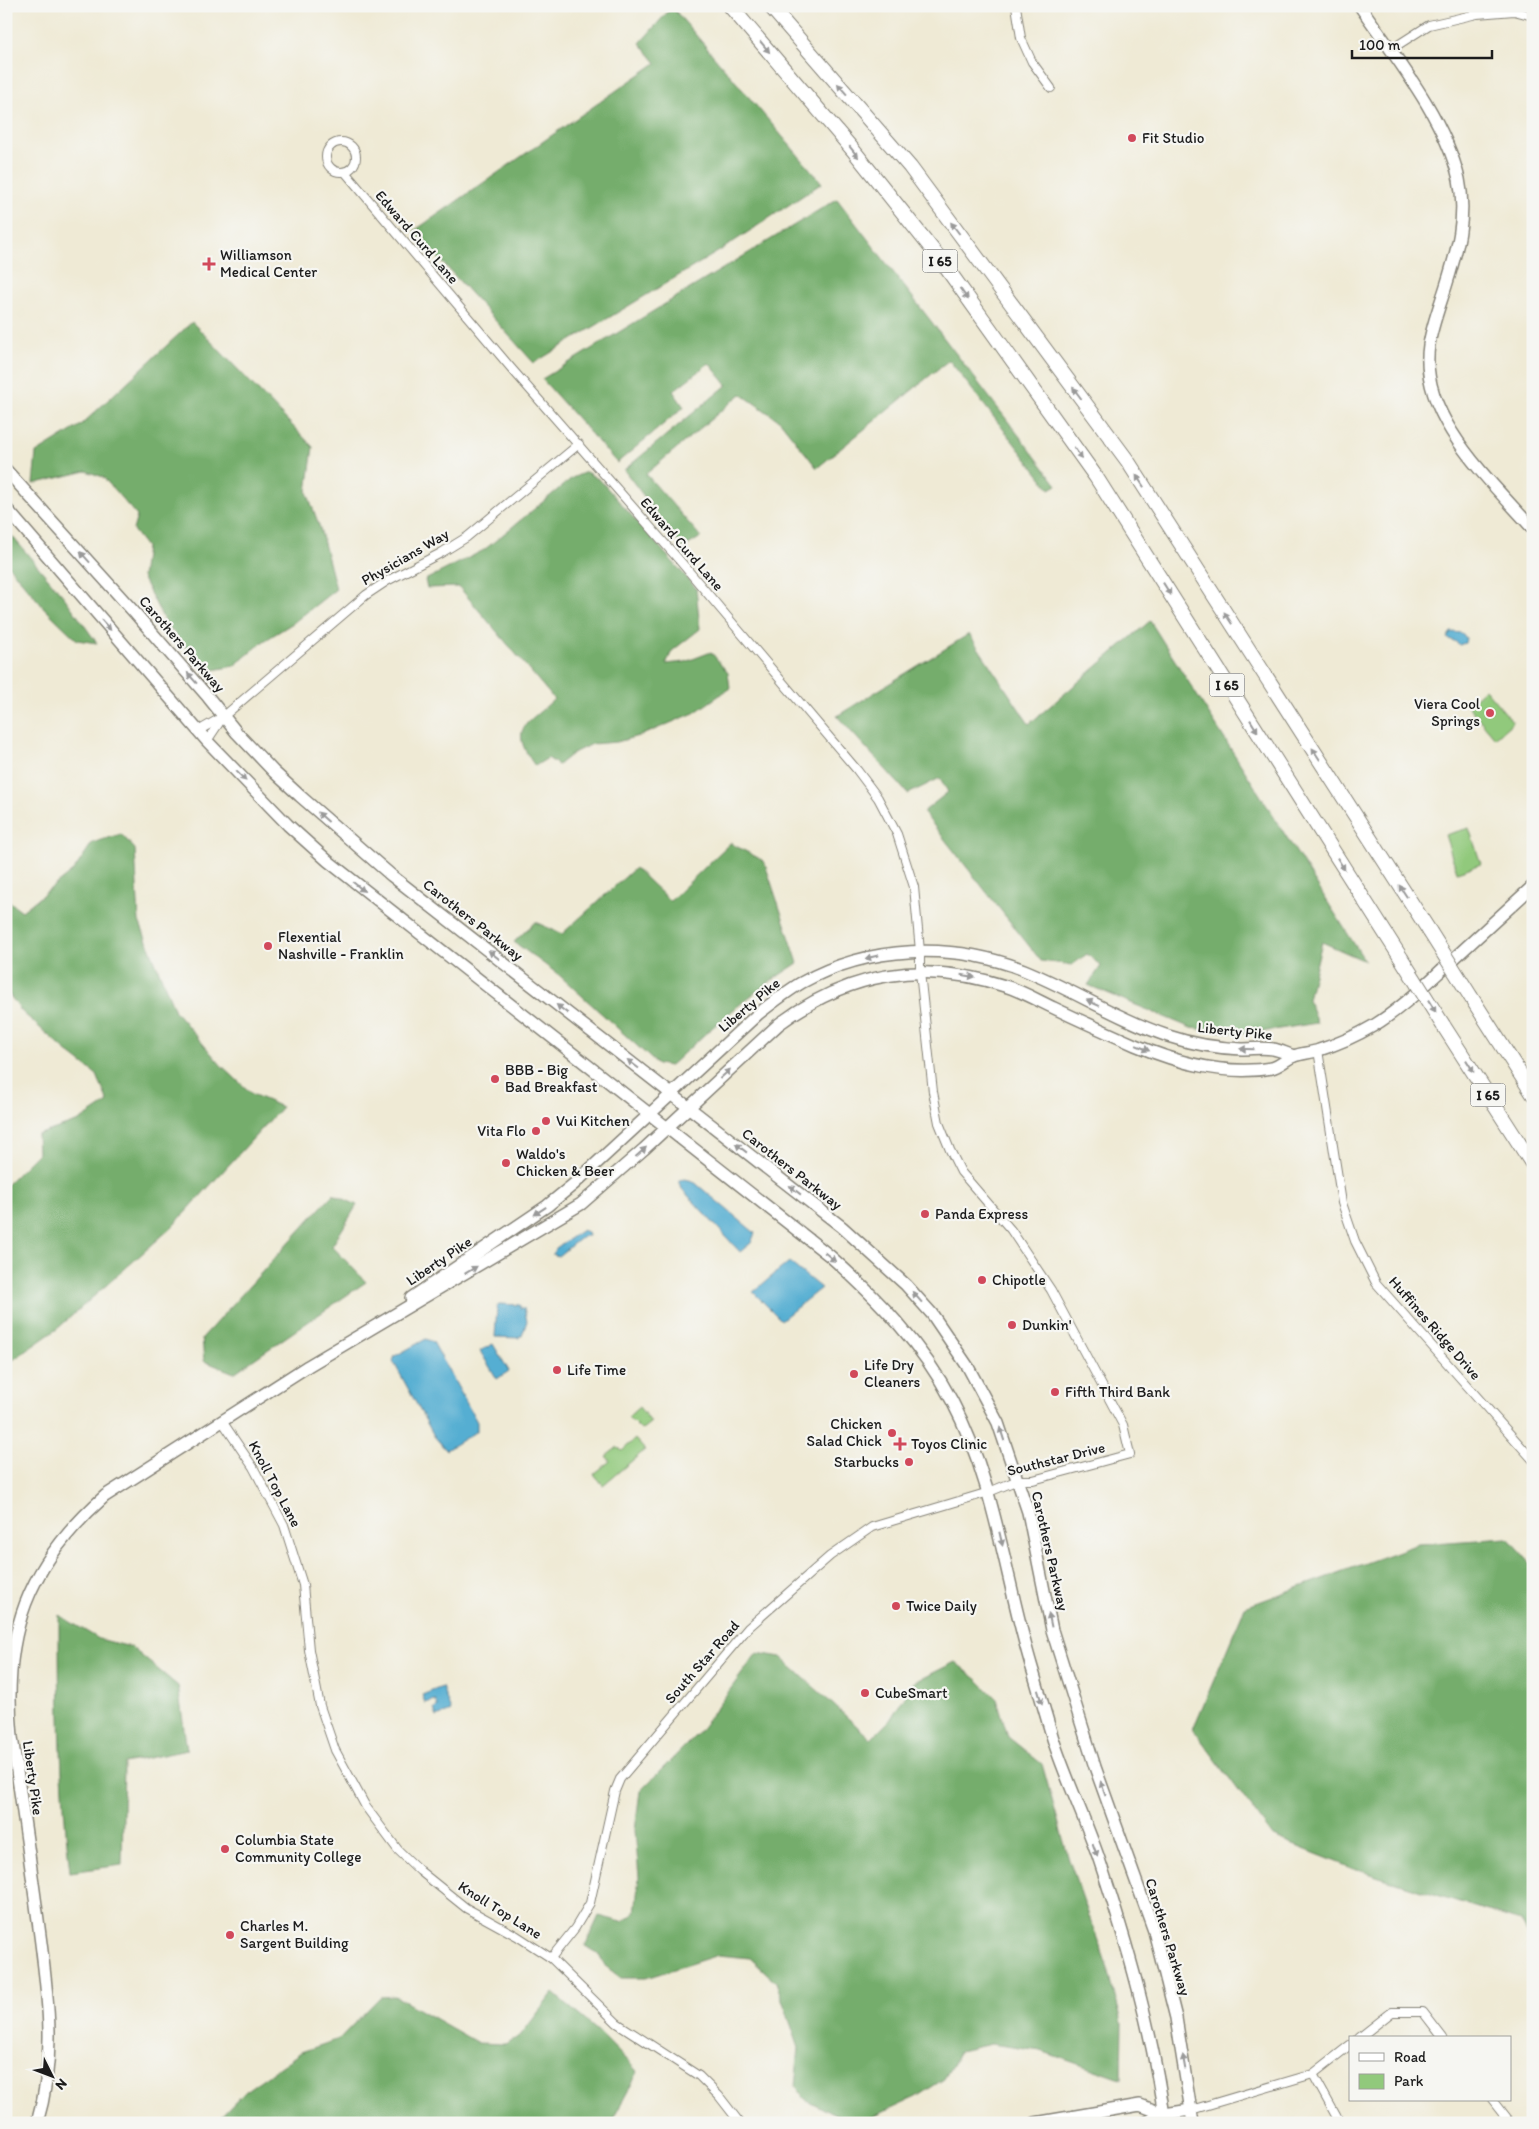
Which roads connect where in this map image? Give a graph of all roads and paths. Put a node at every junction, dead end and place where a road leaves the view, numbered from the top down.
1 (770, 6) edge
2 (1016, 6) edge
3 (1360, 6) edge
4 (731, 7) edge
5 (1533, 16) edge
6 (1390, 50) junction
7 (1052, 88) dead end
8 (345, 172) junction
9 (579, 444) junction
10 (6, 470) edge
11 (6, 508) edge
12 (1533, 529) edge
13 (224, 716) junction
14 (198, 730) junction
15 (207, 741) junction
16 (1533, 886) edge
17 (920, 950) junction
18 (920, 972) junction
19 (1075, 995) junction
20 (1066, 1014) junction
21 (1318, 1050) junction
22 (1294, 1056) junction
23 (672, 1093) junction
24 (1533, 1094) edge
25 (689, 1106) junction
26 (649, 1114) junction
27 (667, 1127) junction
28 (1533, 1165) edge
29 (308, 1366) junction
30 (222, 1421) junction
31 (1130, 1454) joint
32 (1533, 1460) edge
33 (1018, 1480) junction
34 (989, 1492) junction
35 (551, 1958) junction
36 (1362, 2036) edge
37 (1441, 2036) edge
38 (1349, 2046) edge
39 (1313, 2074) junction
40 (1494, 2102) edge
41 (1191, 2110) junction
42 (1165, 2118) edge
43 (37, 2123) edge
44 (740, 2123) edge
45 (1035, 2123) edge
46 (1145, 2123) edge
47 (1193, 2123) edge
48 (1340, 2123) edge
49 (1510, 2123) edge

24 -> 1 highway, I 65, bridge
2 - 7 street
3 - 6 main road
4 -> 28 highway, I 65 / I 65, bridge
5 - 6 street
6 - 12 main road
8 - 8 street
8 - 9 street, Edward Curd Lane
9 - 13 street, Physicians Way
9 - 17 street, Edward Curd Lane
13 -> 10 main road, Carothers Parkway
11 -> 14 main road
13 - 14 street, Physicians Way
13 - 15 street, Physicians Way
23 -> 13 main road, Carothers Parkway
14 - 15 main road
15 -> 26 main road
16 - 21 main road, Liberty Pike
17 - 18 street, Edward Curd Lane
17 - 19 main road, Liberty Pike
17 -> 23 main road, Liberty Pike
18 -> 20 main road, Liberty Pike
25 -> 18 main road, Liberty Pike
18 - 31 street, Edward Curd Lane
19 - 20 main road
22 -> 19 main road, Liberty Pike
20 -> 22 main road, Liberty Pike
21 - 22 main road, Liberty Pike
21 - 32 street, Huffines Ridge Drive
23 - 25 main road, Carothers Parkway
23 - 26 main road, Liberty Pike
25 - 27 main road, Liberty Pike
33 -> 25 main road, Carothers Parkway
26 - 27 main road
26 -> 29 main road, Liberty Pike
29 -> 27 main road, Liberty Pike
27 -> 34 main road
29 - 30 main road, Liberty Pike
30 - 35 street, Knoll Top Lane
30 - 43 main road, Liberty Pike
31 - 33 street, Southstar Drive
33 - 34 street, Southstar Drive
41 -> 33 main road, Carothers Parkway
34 - 35 street, South Star Road
34 -> 42 main road
35 - 44 street, Knoll Top Lane
36 - 37 street
38 - 39 street
39 - 41 street
39 - 48 street
40 - 49 street
41 - 42 main road
41 - 47 main road, Carothers Parkway
42 - 45 main road
42 - 46 main road

